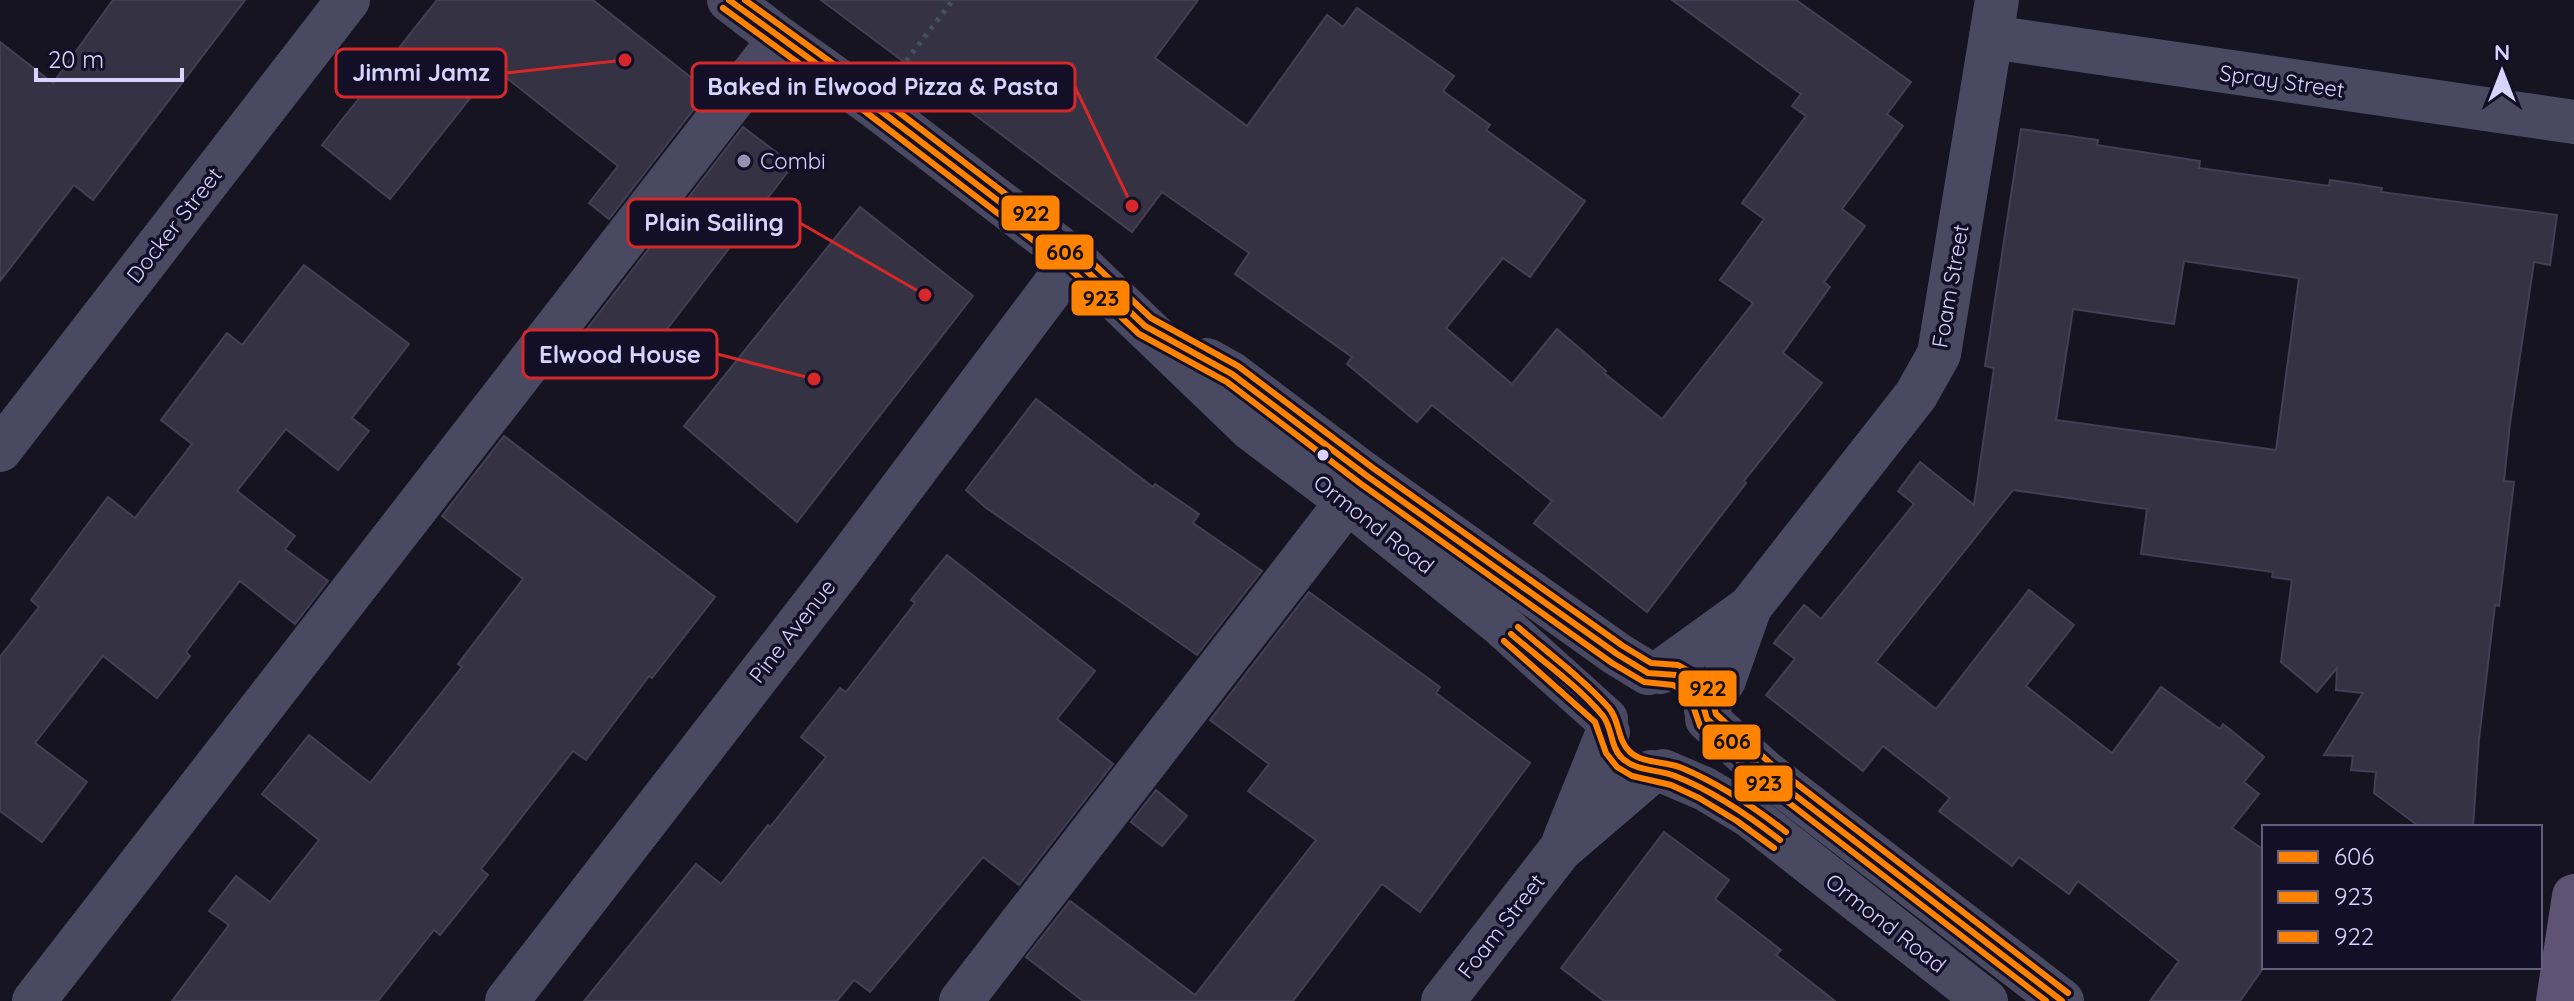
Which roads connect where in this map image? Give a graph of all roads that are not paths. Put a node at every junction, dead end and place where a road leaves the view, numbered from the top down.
1 (348, 0) edge
2 (729, 0) edge
3 (1989, 13) edge
4 (780, 39) junction
5 (2574, 122) edge
6 (1074, 259) junction
7 (0, 450) edge
8 (1357, 489) junction
9 (1750, 607) junction
10 (1654, 672) junction
11 (1706, 714) junction
12 (1607, 726) junction
13 (1657, 771) junction
14 (1560, 850) junction
15 (2574, 896) edge
16 (34, 1001) edge
17 (507, 1001) edge
18 (961, 1001) edge
19 (1443, 1001) edge
20 (1986, 1001) edge
21 (2062, 1001) edge
22 (2558, 1001) edge

1 - 7 street, Docker Street
2 - 4 street, Ormond Road
3 - 5 street, Spray Street
3 - 9 street, Foam Street
4 - 6 street, Ormond Road
4 - 16 street
6 - 8 street, Ormond Road
6 - 17 street, Pine Avenue
8 - 10 street, Ormond Road
8 - 12 street, Ormond Road
8 - 18 street
9 - 10 street, Foam Street
9 - 11 street, Foam Street
10 - 11 street
10 - 12 street
11 - 13 street
11 - 21 street, Ormond Road
12 - 13 street
12 - 14 street, Foam Street
13 - 14 street, Foam Street
13 - 20 street, Ormond Road
14 - 19 street, Foam Street
15 - 22 main road

